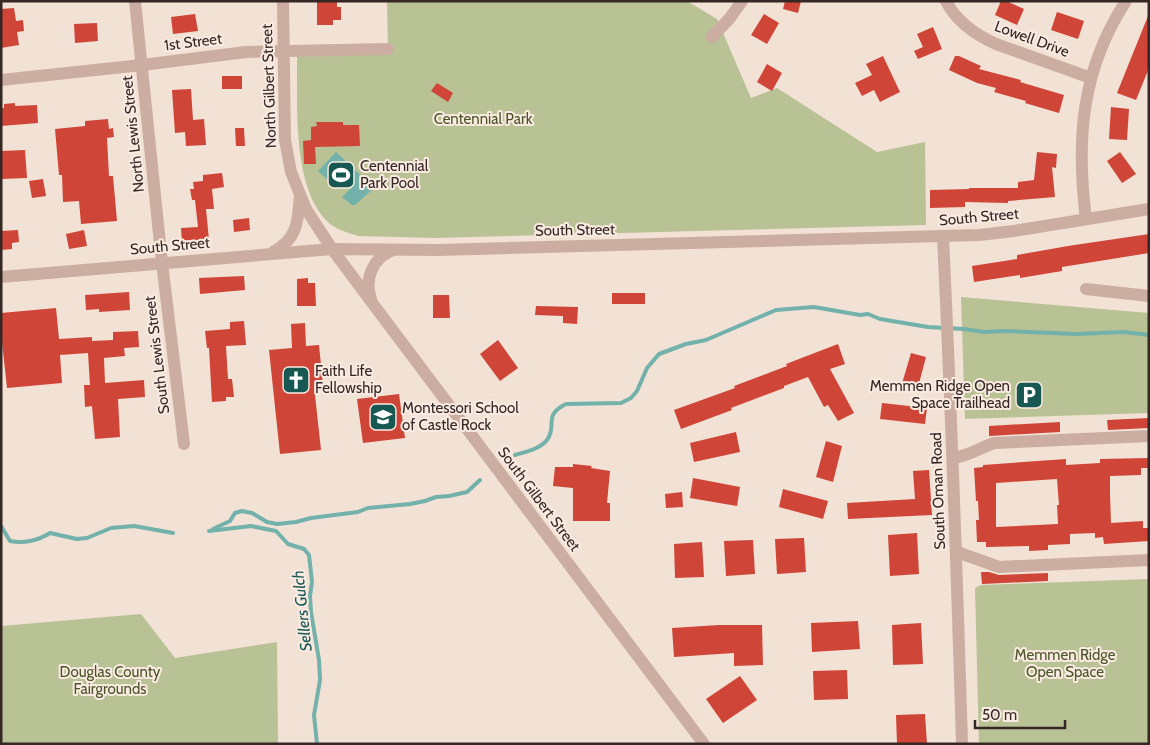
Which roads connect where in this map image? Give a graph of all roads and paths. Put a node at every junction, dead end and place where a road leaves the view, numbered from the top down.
1 (135, 1) edge
2 (283, 1) edge
3 (742, 1) edge
4 (946, 1) edge
5 (1126, 1) edge
6 (712, 37) dead end
7 (388, 49) dead end
8 (284, 50) junction
9 (142, 65) junction
10 (1091, 78) junction
11 (1, 80) edge
12 (300, 195) junction
13 (1149, 209) edge
14 (1086, 219) junction
15 (943, 237) junction
16 (332, 249) junction
17 (395, 249) junction
18 (270, 253) junction
19 (162, 263) junction
20 (1, 277) edge
21 (1086, 290) dead end
22 (1149, 296) edge
23 (373, 304) junction
24 (1149, 436) edge
25 (184, 444) dead end
26 (953, 458) junction
27 (956, 552) junction
28 (1149, 560) edge
29 (704, 744) edge
30 (962, 744) edge

1 - 9 street, North Lewis Street
2 - 8 street, North Gilbert Street
3 - 6 street
4 - 10 street, Lowell Drive
5 - 10 street
7 - 8 street, 1st Street
8 - 9 street, 1st Street
8 - 12 street, North Gilbert Street
9 - 11 street, 1st Street
9 - 19 street, North Lewis Street
10 - 14 street
12 - 16 street, North Gilbert Street
12 - 18 street
13 - 14 street, South Street
14 - 15 street, South Street
15 - 17 street, South Street
15 - 26 street, South Oman Road
16 - 17 street, South Street
16 - 18 street, South Street
16 - 23 street, South Gilbert Street
17 - 23 street
18 - 19 street, South Street
19 - 20 street, South Street
19 - 25 street, South Lewis Street
21 - 22 street
23 - 29 street, South Gilbert Street
24 - 26 street
26 - 27 street, South Oman Road
27 - 28 street
27 - 30 street, South Oman Road

